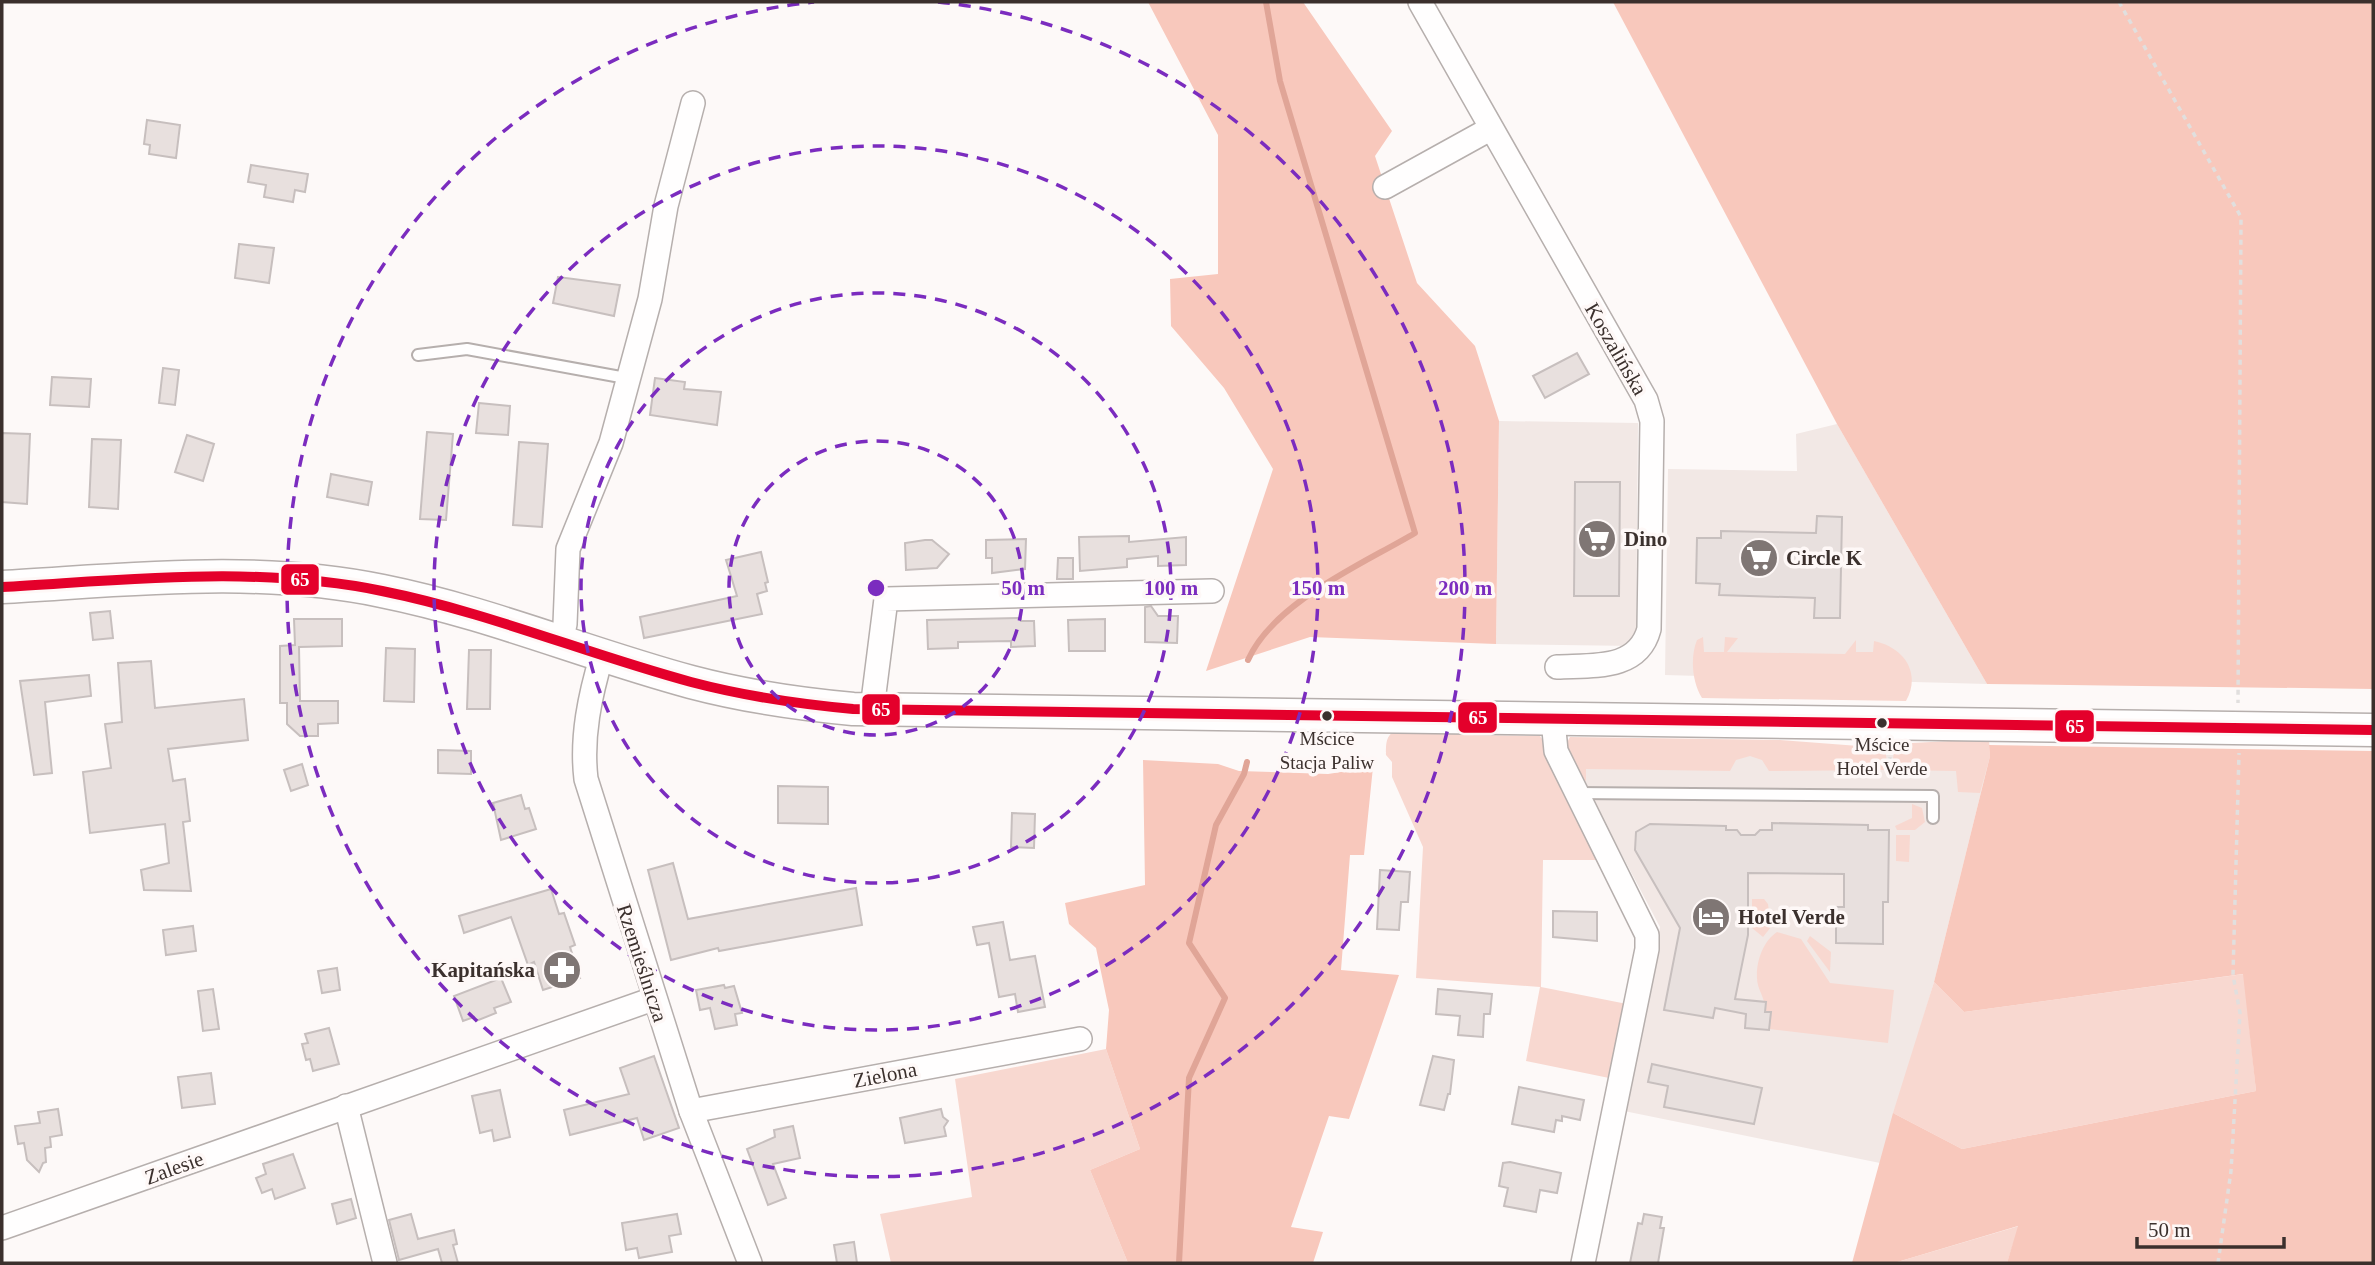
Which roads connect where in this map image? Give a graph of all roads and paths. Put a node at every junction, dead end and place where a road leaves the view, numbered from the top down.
1 (1420, 2) edge
2 (2119, 2) edge
3 (693, 103) dead end
4 (1490, 130) junction
5 (1385, 187) dead end
6 (418, 355) dead end
7 (626, 377) junction
8 (2, 587) edge
9 (1212, 591) dead end
10 (561, 641) junction
11 (602, 655) junction
12 (1556, 667) dead end
13 (2238, 706) dead end
14 (872, 709) junction
15 (1553, 720) junction
16 (2373, 730) edge
17 (1890, 743) dead end
18 (2238, 749) dead end
19 (1890, 773) dead end
20 (1576, 793) junction
21 (1933, 818) dead end
22 (653, 999) junction
23 (1080, 1039) dead end
24 (346, 1106) junction
25 (691, 1111) junction
26 (2, 1228) edge
27 (385, 1263) edge
28 (750, 1263) edge
29 (1583, 1263) edge
30 (2218, 1263) edge

1 - 4 street, Koszalińska
2 - 13 path
3 - 7 street
4 - 5 street
4 - 12 street, Koszalińska
6 - 7 lane
7 - 10 street
8 - 10 main road
9 - 14 street
10 - 11 main road
11 - 14 main road
11 - 22 street, Rzemieślnicza
14 - 15 main road
15 - 16 main road
15 - 20 street
17 - 19 path
18 - 30 path
20 - 21 lane
20 - 29 street
22 - 24 street, Zalesie
22 - 25 street, Rzemieślnicza
23 - 25 street, Zielona
24 - 26 street, Zalesie
24 - 27 street
25 - 28 street, Rzemieślnicza

